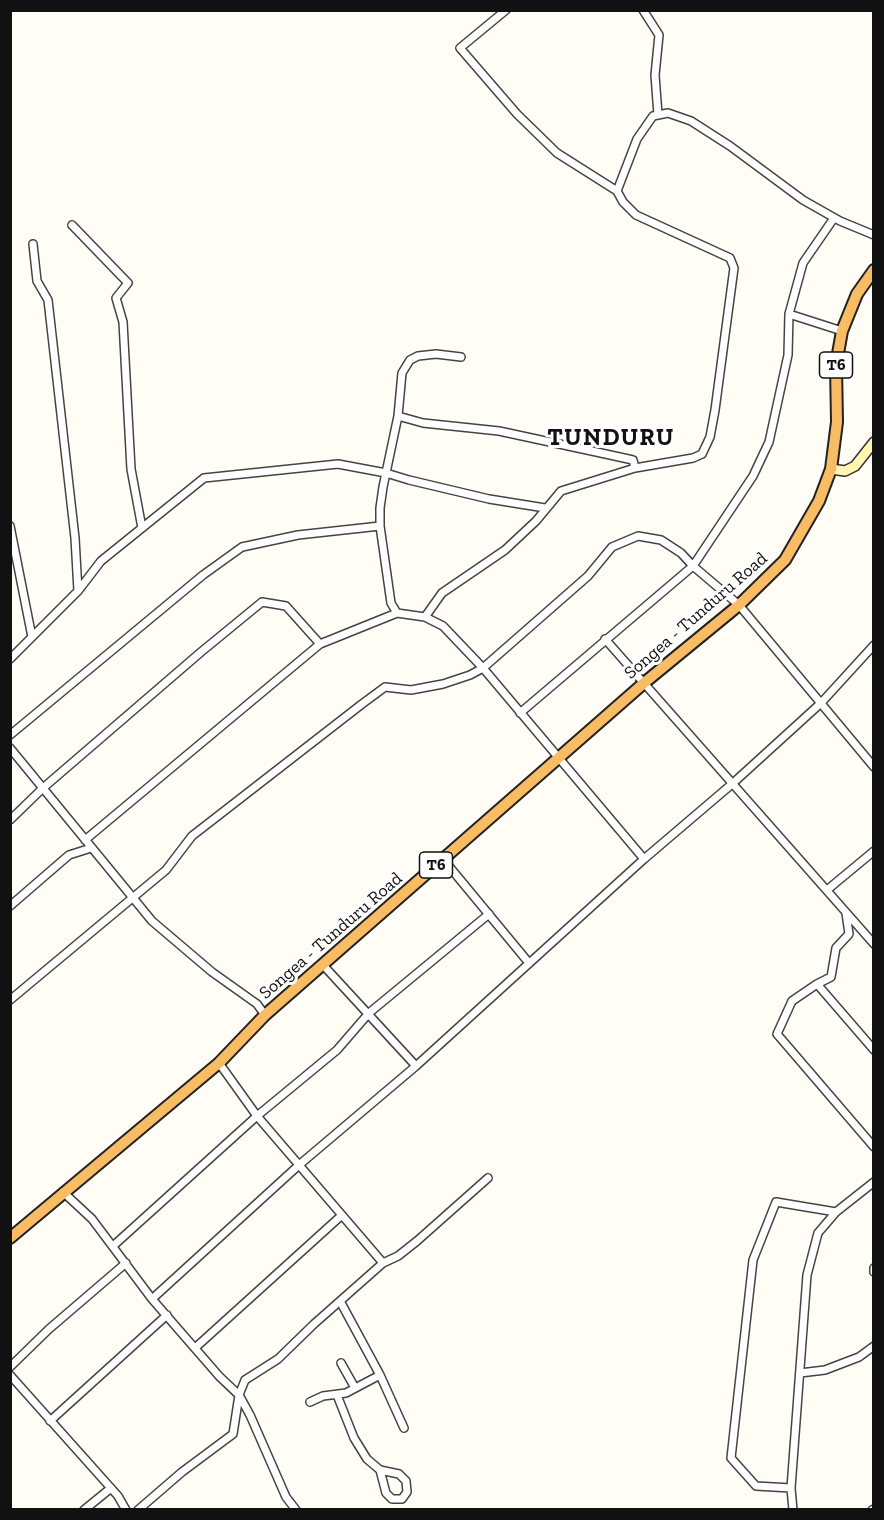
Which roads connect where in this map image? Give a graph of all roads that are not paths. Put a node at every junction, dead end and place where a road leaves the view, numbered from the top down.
1 (506, 10) edge
2 (643, 10) edge
3 (658, 115) junction
4 (618, 191) junction
5 (834, 218) junction
6 (72, 225) dead end
7 (873, 235) edge
8 (33, 244) dead end
9 (873, 270) edge
10 (789, 314) junction
11 (842, 331) junction
12 (461, 357) dead end
13 (399, 416) junction
14 (873, 442) edge
15 (635, 468) junction
16 (831, 469) junction
17 (386, 473) junction
18 (545, 508) junction
19 (10, 526) edge
20 (380, 526) junction
21 (142, 528) junction
22 (693, 566) junction
23 (78, 591) junction
24 (739, 605) junction
25 (397, 613) junction
26 (425, 617) junction
27 (32, 637) junction
28 (605, 639) junction
29 (320, 644) junction
30 (873, 645) edge
31 (10, 659) edge
32 (483, 668) junction
33 (644, 682) junction
34 (821, 703) junction
35 (520, 713) junction
36 (10, 735) edge
37 (10, 748) edge
38 (873, 755) edge
39 (559, 758) junction
40 (867, 761) junction
41 (873, 767) edge
42 (732, 784) junction
43 (43, 788) junction
44 (10, 820) edge
45 (85, 840) junction
46 (91, 848) junction
47 (873, 851) edge
48 (443, 859) junction
49 (644, 859) junction
50 (827, 890) junction
51 (132, 897) junction
52 (10, 906) edge
53 (846, 912) junction
54 (489, 914) junction
55 (873, 944) edge
56 (529, 963) junction
57 (323, 965) junction
58 (817, 984) junction
59 (10, 1000) edge
60 (369, 1013) junction
61 (265, 1015) junction
62 (873, 1050) edge
63 (219, 1063) junction
64 (416, 1066) junction
65 (257, 1116) junction
66 (873, 1147) edge
67 (299, 1165) junction
68 (488, 1178) dead end
69 (873, 1182) edge
70 (63, 1192) junction
71 (837, 1212) junction
72 (342, 1215) junction
73 (10, 1238) edge
74 (113, 1246) junction
75 (126, 1263) junction
76 (383, 1263) junction
77 (152, 1299) junction
78 (340, 1301) junction
79 (167, 1315) junction
80 (873, 1346) edge
81 (195, 1348) junction
82 (341, 1363) dead end
83 (10, 1367) edge
84 (800, 1373) junction
85 (10, 1375) edge
86 (380, 1375) junction
87 (354, 1388) junction
88 (238, 1395) junction
89 (337, 1395) junction
90 (310, 1402) dead end
91 (50, 1421) junction
92 (404, 1428) dead end
93 (380, 1470) junction
94 (111, 1488) junction
95 (791, 1488) junction
96 (84, 1509) edge
97 (126, 1509) edge
98 (138, 1509) edge
99 (296, 1509) edge
100 (793, 1509) edge

1 - 4 street
2 - 3 street
3 - 4 street
3 - 5 street
4 - 15 street
5 - 7 street
5 - 10 street
6 - 21 street
8 - 23 street
9 - 11 highway, T6
10 - 11 street
10 - 22 street
11 - 16 highway, T6
12 - 13 street
13 - 15 street
13 - 17 street
14 - 16 main road
15 - 18 street
16 - 24 highway, Songea - Tunduru Road / T6
17 - 18 street
17 - 20 street
17 - 21 street
18 - 26 street
19 - 27 street
20 - 25 street
20 - 36 street
21 - 23 street
22 - 24 street
22 - 28 street
22 - 32 street
23 - 27 street
24 - 33 highway, Songea - Tunduru Road / T6
24 - 34 street
25 - 26 street
25 - 29 street
26 - 32 street
27 - 31 street
28 - 33 street
28 - 35 street
29 - 43 street
29 - 45 street
30 - 34 street
32 - 35 street
32 - 51 street
33 - 39 highway, Songea - Tunduru Road / T6
33 - 42 street
34 - 40 street
34 - 42 street
35 - 39 street
37 - 43 street
38 - 40 street
39 - 48 highway, Songea - Tunduru Road / T6
39 - 49 street
40 - 41 street
42 - 49 street
42 - 50 street
43 - 44 street
43 - 45 street
45 - 46 street
46 - 51 street
46 - 52 street
47 - 50 street
48 - 54 street
48 - 57 highway, Songea - Tunduru Road / T6
49 - 56 street
50 - 53 street
51 - 59 street
51 - 61 street
53 - 55 street
53 - 58 street
54 - 56 street
54 - 60 street
56 - 64 street
57 - 60 street
57 - 61 highway, Songea - Tunduru Road / T6
58 - 62 street
58 - 66 street
60 - 64 street
60 - 65 street
61 - 63 highway, Songea - Tunduru Road / T6
63 - 65 street
63 - 70 highway, Songea - Tunduru Road / T6
64 - 67 street
65 - 67 street
65 - 74 street
67 - 72 street
67 - 77 street
68 - 76 street
69 - 71 street
70 - 73 highway, Songea - Tunduru Road / T6
70 - 74 street
71 - 84 street
71 - 95 street
72 - 76 street
72 - 81 street
74 - 75 street
75 - 77 street
75 - 83 street
76 - 78 street
77 - 79 street
78 - 86 street
78 - 88 street
79 - 81 street
79 - 91 street
80 - 84 street
81 - 88 street
82 - 87 street
84 - 95 street
85 - 91 street
86 - 87 street
86 - 92 street
87 - 89 street
88 - 98 street
88 - 99 street
89 - 90 street
89 - 93 street
91 - 94 street
93 - 93 street
94 - 96 street
94 - 97 street
95 - 100 street

